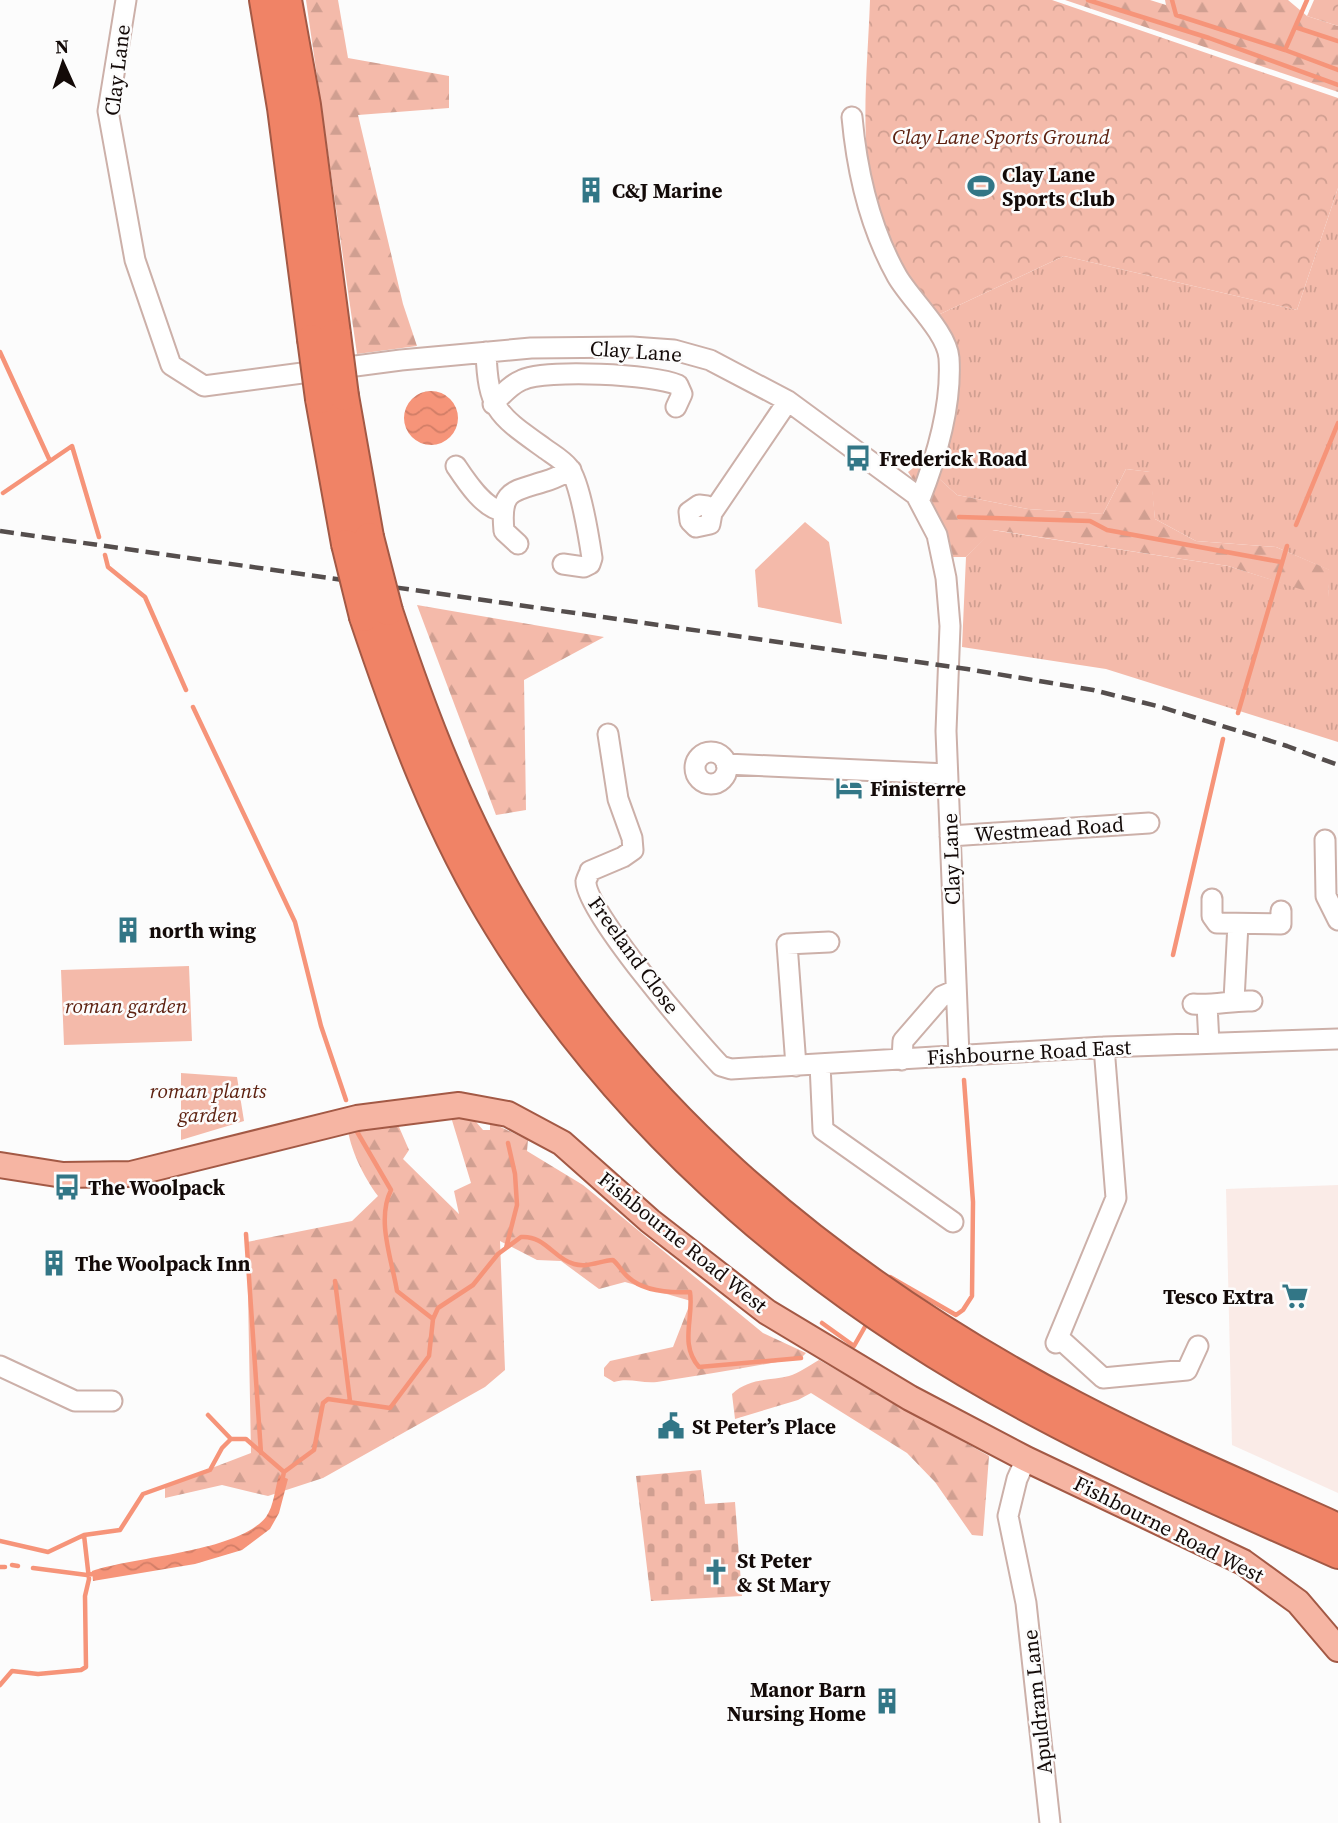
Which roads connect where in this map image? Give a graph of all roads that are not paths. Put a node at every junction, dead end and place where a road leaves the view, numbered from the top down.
1 (126, 0) edge
2 (264, 0) edge
3 (286, 0) edge
4 (852, 117) dead end
5 (324, 337) junction
6 (486, 352) junction
7 (788, 401) junction
8 (493, 404) junction
9 (676, 407) dead end
10 (456, 466) dead end
11 (571, 470) junction
12 (920, 499) junction
13 (503, 511) junction
14 (712, 513) dead end
15 (518, 544) dead end
16 (563, 564) dead end
17 (376, 614) junction
18 (608, 734) dead end
19 (726, 764) dead end
20 (947, 774) junction
21 (1149, 823) dead end
22 (950, 836) junction
23 (1325, 840) dead end
24 (1212, 899) dead end
25 (1281, 911) dead end
26 (1338, 920) edge
27 (1238, 924) junction
28 (829, 942) dead end
29 (956, 990) junction
30 (1338, 1039) edge
31 (1209, 1043) junction
32 (1104, 1047) junction
33 (959, 1056) junction
34 (902, 1059) junction
35 (820, 1064) junction
36 (721, 1066) joint
37 (796, 1066) junction
38 (0, 1165) edge
39 (953, 1222) dead end
40 (1198, 1346) dead end
41 (0, 1366) edge
42 (112, 1401) dead end
43 (1026, 1459) junction
44 (1338, 1528) edge
45 (1338, 1554) edge
46 (1338, 1649) edge
47 (1050, 1823) edge

1 - 6 street, Clay Lane
2 - 5 highway
3 - 5 highway
4 - 12 street
5 - 17 highway, bridge
6 - 7 street, Clay Lane
6 - 8 street
7 - 12 street, Clay Lane
7 - 14 street
8 - 9 street
8 - 11 street
10 - 13 street
11 - 13 street
11 - 16 street
12 - 20 street, Clay Lane
13 - 15 street
17 - 44 highway
17 - 45 highway
18 - 36 street, Freeland Close
19 - 20 street
20 - 22 street, Clay Lane
21 - 22 street, Westmead Road
22 - 29 street, Clay Lane
23 - 26 street
24 - 27 street
25 - 27 street
27 - 31 street
28 - 37 street
29 - 33 street, Clay Lane
29 - 34 street
30 - 31 street, Fishbourne Road East
31 - 32 street, Fishbourne Road East
32 - 33 street, Fishbourne Road East
32 - 40 street
33 - 34 street, Fishbourne Road East
34 - 35 street, Fishbourne Road East
35 - 37 street, Fishbourne Road East
35 - 39 street
36 - 37 street, Fishbourne Road East
38 - 43 main road, Fishbourne Road West
41 - 42 street
43 - 46 main road, Fishbourne Road West
43 - 47 street, Apuldram Lane

